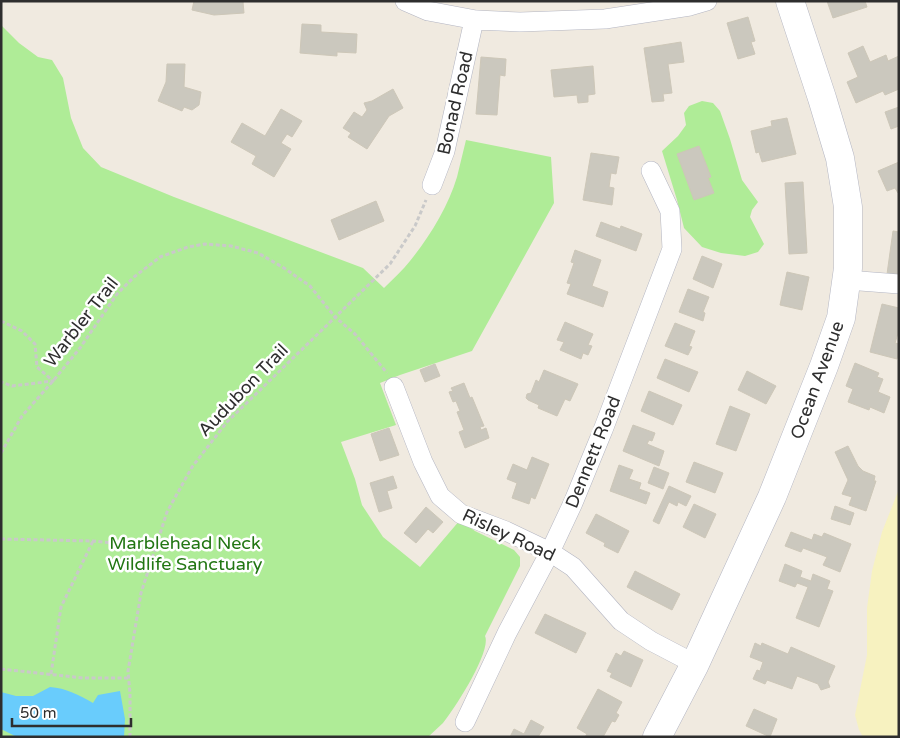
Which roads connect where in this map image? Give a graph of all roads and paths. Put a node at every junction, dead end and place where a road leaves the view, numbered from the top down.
1 (405, 1) edge
2 (708, 1) edge
3 (790, 1) edge
4 (474, 20) junction
5 (651, 171) dead end
6 (432, 185) joint
7 (846, 280) junction
8 (899, 284) edge
9 (335, 317) junction
10 (1, 321) edge
11 (53, 381) junction
12 (1, 382) edge
13 (394, 387) joint
14 (1, 453) edge
15 (1, 539) edge
16 (93, 541) junction
17 (155, 548) junction
18 (550, 552) junction
19 (695, 664) junction
20 (1, 669) edge
21 (51, 674) junction
22 (128, 678) junction
23 (465, 722) dead end
24 (130, 737) edge
25 (657, 737) edge

1 - 4 street
2 - 4 street
3 - 7 main road, Ocean Avenue
4 - 6 street, Bonad Road
5 - 18 street, Dennett Road
6 - 9 path, Audubon Trail
7 - 8 street
7 - 19 main road, Ocean Avenue
9 - 11 path, Warbler Trail
9 - 13 path, Warbler Trail
9 - 17 path, Audubon Trail
10 - 11 path
11 - 12 path
11 - 14 path, Warbler Trail
13 - 18 street, Risley Road
15 - 16 path
16 - 17 path
16 - 21 path
17 - 22 path, Audubon Trail
18 - 19 street, Risley Road
18 - 23 street, Dennett Road
19 - 25 main road, Ocean Avenue
20 - 21 path
21 - 22 path
22 - 24 path, Audubon Trail

